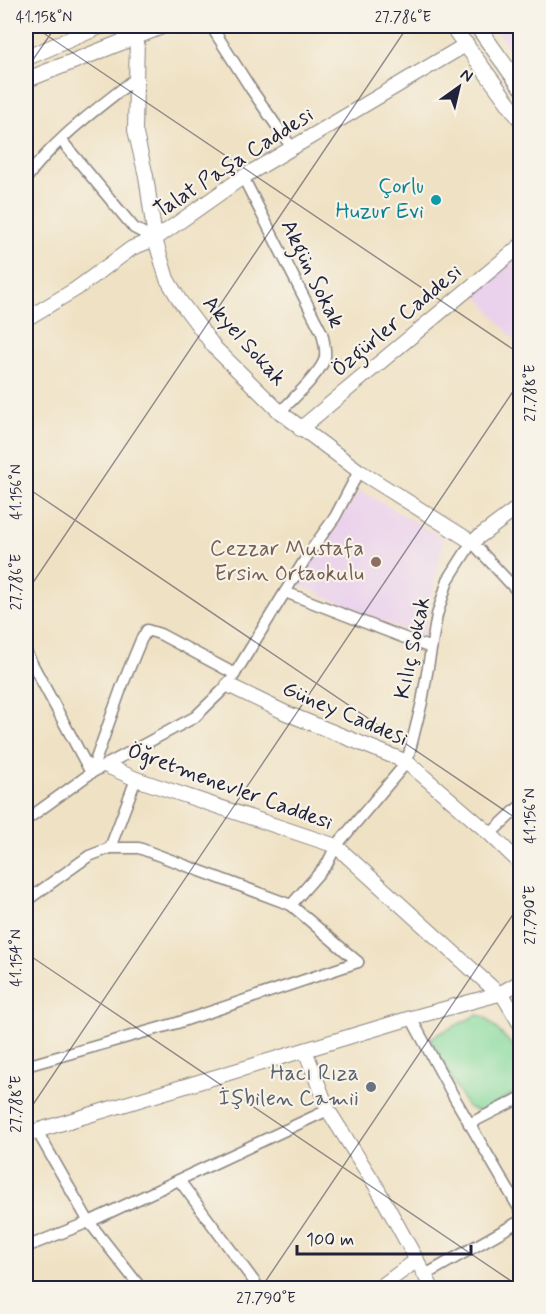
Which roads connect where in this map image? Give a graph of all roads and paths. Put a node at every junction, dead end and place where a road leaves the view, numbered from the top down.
1 (101, 26) edge
2 (163, 26) edge
3 (211, 26) edge
4 (452, 26) edge
5 (477, 26) edge
6 (137, 37) junction
7 (467, 44) junction
8 (26, 58) edge
9 (136, 78) junction
10 (26, 81) edge
11 (520, 86) edge
12 (520, 119) edge
13 (61, 140) junction
14 (292, 148) junction
15 (243, 177) junction
16 (26, 179) edge
17 (155, 239) junction
18 (520, 246) edge
19 (26, 319) edge
20 (280, 412) junction
21 (300, 429) junction
22 (358, 471) junction
23 (520, 506) edge
24 (472, 542) junction
25 (285, 592) junction
26 (520, 594) edge
27 (431, 648) junction
28 (26, 652) edge
29 (232, 680) junction
30 (407, 762) junction
31 (107, 765) junction
32 (91, 773) junction
33 (136, 779) junction
34 (520, 806) edge
35 (26, 820) edge
36 (490, 834) junction
37 (336, 846) junction
38 (110, 848) junction
39 (520, 863) edge
40 (26, 901) edge
41 (291, 904) junction
42 (520, 982) edge
43 (500, 993) junction
44 (411, 1018) junction
45 (520, 1024) edge
46 (305, 1050) junction
47 (26, 1066) edge
48 (520, 1098) edge
49 (328, 1110) junction
50 (470, 1124) junction
51 (31, 1132) edge
52 (178, 1180) junction
53 (520, 1210) edge
54 (520, 1221) edge
55 (89, 1222) junction
56 (26, 1247) edge
57 (417, 1260) junction
58 (425, 1275) junction
59 (141, 1288) edge
60 (259, 1288) edge
61 (379, 1288) edge
62 (432, 1288) edge

1 - 8 main road
2 - 6 main road
3 - 14 street
4 - 7 main road
5 - 11 main road
6 - 9 street, Akyel Sokak
6 - 10 main road
7 - 12 main road
7 - 14 street, Talat Paşa Caddesi
9 - 13 street
9 - 17 street, Akyel Sokak
13 - 16 street
13 - 17 street
14 - 15 street, Talat Paşa Caddesi
15 - 17 street, Talat Paşa Caddesi
15 - 20 street, Akgün Sokak
17 - 19 street, Talat Paşa Caddesi
17 - 20 street, Akyel Sokak
18 - 21 street, Özgürler Caddesi
20 - 21 street, Akyel Sokak
21 - 22 street, Akyel Sokak
22 - 24 street, Akyel Sokak
22 - 25 street
23 - 24 street
24 - 26 street
24 - 27 street, Kılıç Sokak
25 - 27 street
25 - 29 street
27 - 30 street, Kılıç Sokak
28 - 32 street
29 - 30 street, Güney Caddesi
29 - 31 street
29 - 32 street
30 - 36 street, Güney Caddesi
30 - 37 street, Kılıç Sokak
31 - 32 street
31 - 33 street, Öğretmenevler Caddesi
32 - 35 street
33 - 37 street, Öğretmenevler Caddesi
33 - 38 street
34 - 36 street
36 - 39 street, Güney Caddesi
37 - 41 street, Kılıç Sokak
37 - 43 street, Öğretmenevler Caddesi
38 - 40 street
38 - 41 street
41 - 47 street
42 - 43 street
43 - 44 street
43 - 45 street, Öğretmenevler Caddesi
44 - 46 street
44 - 50 street
46 - 49 street
46 - 51 street
48 - 50 street
49 - 52 street
49 - 57 street
50 - 53 street
51 - 55 street
52 - 55 street
52 - 60 street
54 - 58 street
55 - 56 street
55 - 59 street
57 - 58 street
57 - 61 street
58 - 62 street

